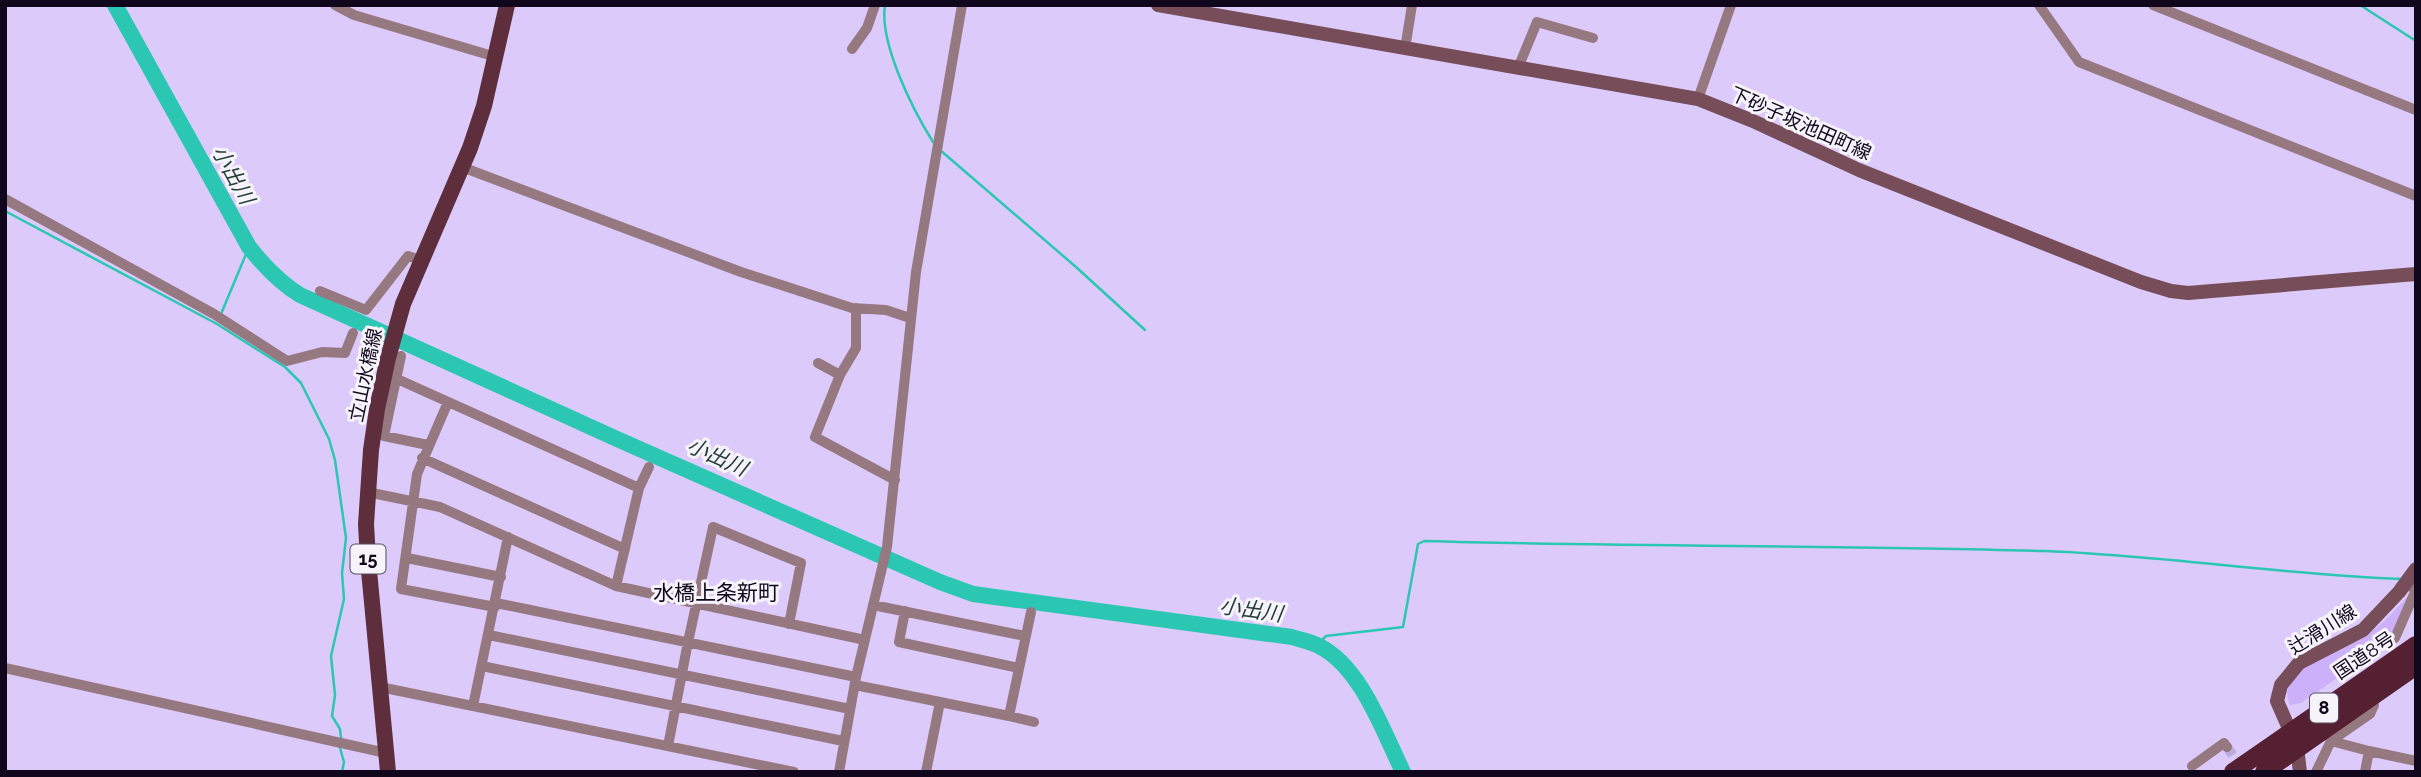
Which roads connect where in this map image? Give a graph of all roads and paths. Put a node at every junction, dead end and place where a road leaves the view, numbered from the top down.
1 (335, 5) edge
2 (507, 5) edge
3 (875, 5) edge
4 (962, 5) edge
5 (1158, 5) edge
6 (1412, 5) edge
7 (1731, 5) edge
8 (2039, 5) edge
9 (2153, 5) edge
10 (1593, 38) dead end
11 (852, 49) dead end
12 (1405, 49) junction
13 (496, 57) junction
14 (1518, 68) junction
15 (1698, 99) junction
16 (2416, 110) edge
17 (462, 167) junction
18 (2416, 196) edge
19 (5, 199) edge
20 (421, 260) junction
21 (2416, 274) edge
22 (320, 291) dead end
23 (856, 308) junction
24 (910, 318) junction
25 (353, 333) dead end
26 (396, 352) junction
27 (818, 363) dead end
28 (840, 375) junction
29 (395, 378) junction
30 (448, 402) junction
31 (428, 445) junction
32 (422, 458) junction
33 (649, 467) dead end
34 (895, 480) junction
35 (639, 488) junction
36 (368, 492) junction
37 (413, 501) junction
38 (508, 537) junction
39 (625, 549) junction
40 (407, 558) junction
41 (2412, 574) edge
42 (501, 577) junction
43 (616, 586) junction
44 (695, 604) junction
45 (495, 605) junction
46 (873, 605) junction
47 (905, 611) junction
48 (1031, 612) dead end
49 (789, 624) junction
50 (489, 635) junction
51 (1026, 636) junction
52 (2395, 638) dead end
53 (865, 640) junction
54 (688, 642) junction
55 (2416, 645) edge
56 (482, 666) junction
57 (2416, 666) edge
58 (5, 668) edge
59 (1019, 668) junction
60 (681, 674) junction
61 (855, 681) junction
62 (380, 687) junction
63 (940, 702) junction
64 (2374, 705) dead end
65 (473, 706) junction
66 (675, 706) junction
67 (850, 709) junction
68 (1009, 716) junction
69 (1034, 722) dead end
70 (2293, 739) junction
71 (843, 741) junction
72 (2331, 741) junction
73 (668, 746) junction
74 (2227, 747) dead end
75 (2369, 751) junction
76 (386, 753) junction
77 (2416, 761) edge
78 (2192, 766) dead end
79 (388, 772) edge
80 (794, 772) edge
81 (839, 772) edge
82 (926, 772) edge
83 (2233, 772) edge
84 (2264, 772) edge
85 (2300, 772) edge
86 (2316, 772) edge
87 (2365, 772) edge

1 - 13 street
2 - 13 main road, 立山水橋線 / 15
3 - 11 street
4 - 24 street
5 - 12 main road, 下砂子坂池田町線
6 - 12 street
7 - 15 street
8 - 18 street
9 - 16 street
10 - 14 street
12 - 14 main road, 下砂子坂池田町線
13 - 17 main road, 立山水橋線 / 15
14 - 15 main road, 下砂子坂池田町線
15 - 21 main road, 下砂子坂池田町線
17 - 20 main road, 立山水橋線 / 15
17 - 23 street
19 - 25 street
20 - 22 street
20 - 26 main road, 立山水橋線 / 15
23 - 24 street
23 - 28 street
24 - 34 street
26 - 29 street
26 - 36 main road, 立山水橋線 / 15
27 - 28 street
28 - 34 street
29 - 30 street
29 - 31 street
30 - 31 street
30 - 35 street
31 - 32 street
32 - 37 street
32 - 39 street
33 - 35 street
34 - 46 street
35 - 39 street
36 - 37 street
36 - 62 main road, 立山水橋線 / 15
37 - 38 street
37 - 40 street
38 - 42 street
38 - 43 street
39 - 43 street
40 - 42 street
40 - 45 street
41 - 52 street
41 - 70 main road, 辻滑川線
42 - 45 street
43 - 44 street
44 - 49 street
44 - 49 street
44 - 54 street
45 - 50 street
45 - 54 street
46 - 47 street
46 - 53 street
47 - 51 street
47 - 59 street
48 - 51 street
49 - 53 street
50 - 56 street
50 - 60 street
51 - 59 street
53 - 61 street
54 - 60 street
54 - 61 street
55 - 70 highway, 国道8号 / 8
56 - 65 street
56 - 66 street
57 - 70 highway, 国道8号 / 8
58 - 76 street
59 - 68 street
60 - 66 street
60 - 67 street
61 - 63 street
61 - 67 street
62 - 65 street
62 - 76 main road, 立山水橋線 / 15
63 - 68 street
63 - 82 street
64 - 72 street
65 - 73 street
66 - 71 street
66 - 73 street
67 - 71 street
68 - 69 street
70 - 83 highway, 国道8号 / 8
70 - 84 highway, 国道8号 / 8
70 - 85 main road, 辻滑川線
71 - 81 street
72 - 75 street
72 - 86 street
73 - 80 street
74 - 78 street
75 - 77 street
75 - 87 street
76 - 79 main road, 立山水橋線 / 15

